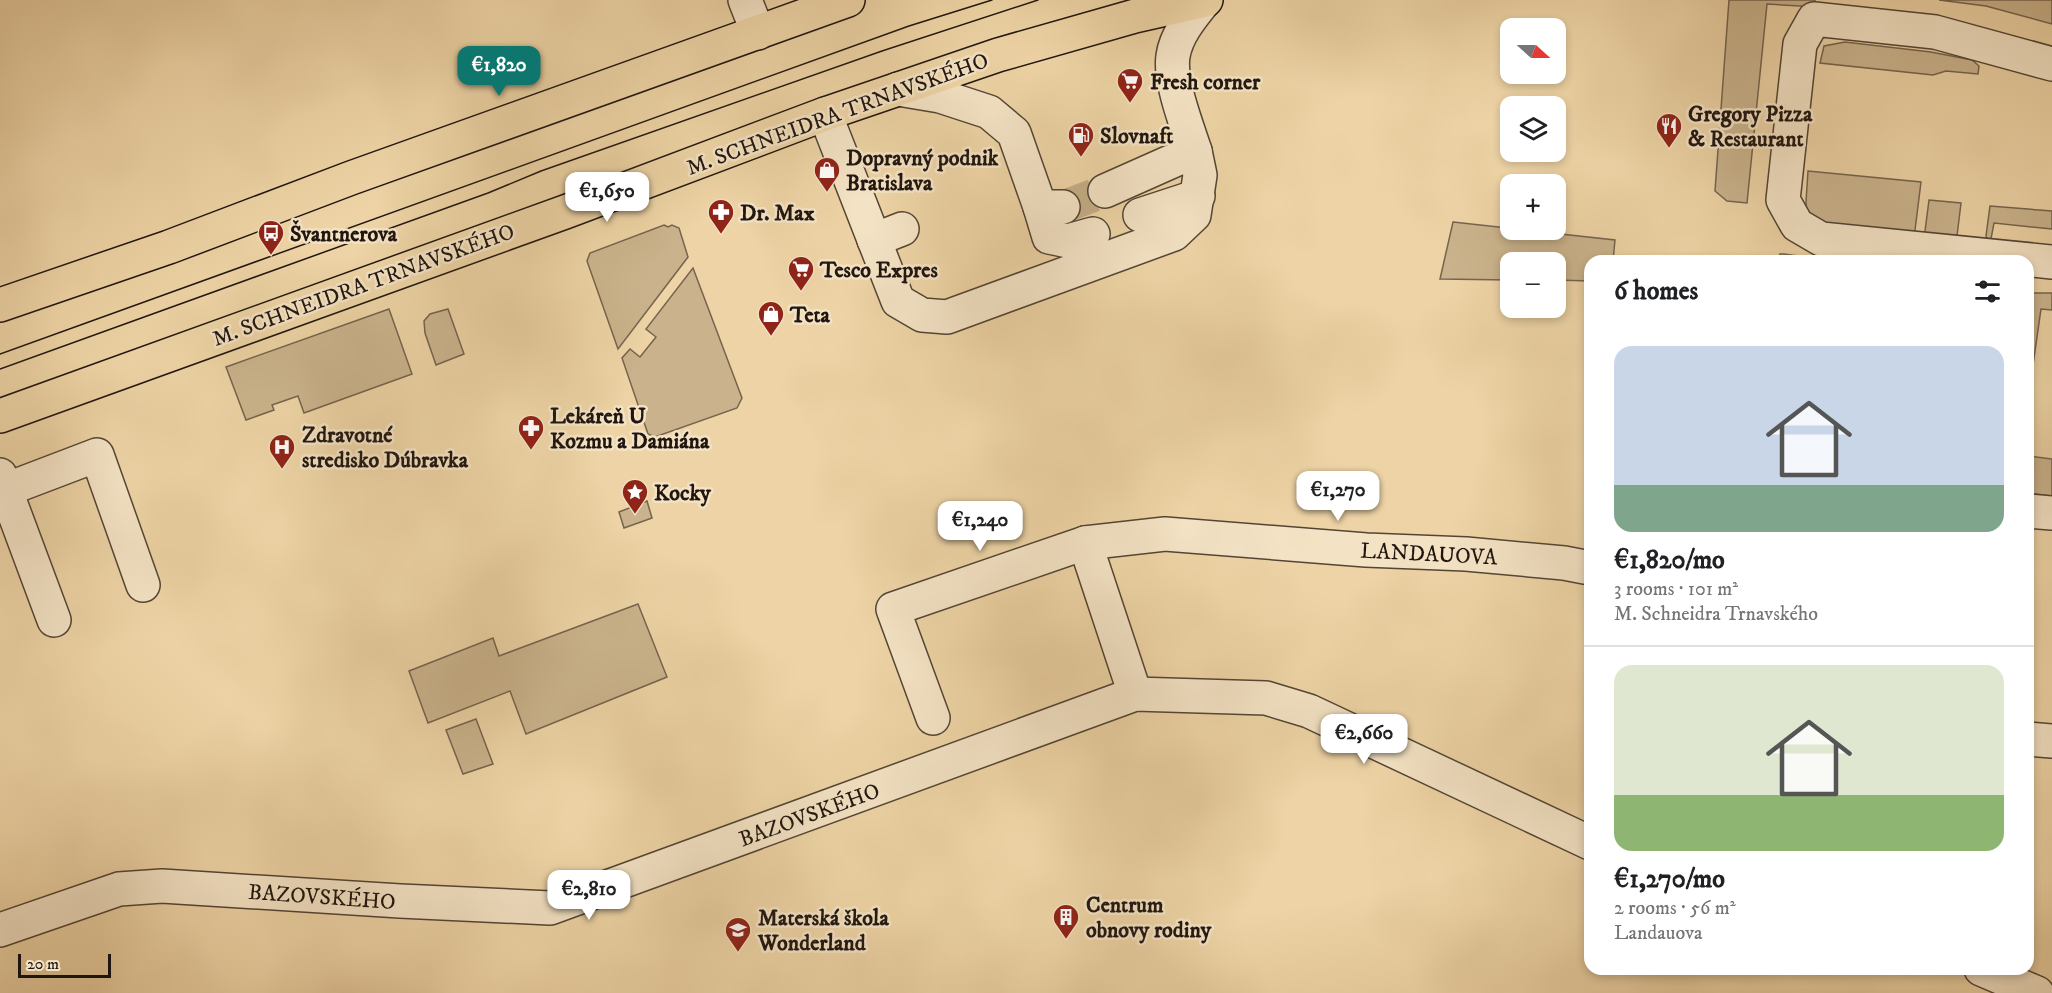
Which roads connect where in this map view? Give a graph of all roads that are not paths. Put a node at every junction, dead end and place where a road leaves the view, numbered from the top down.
1 (745, 0) edge
2 (848, 0) edge
3 (1205, 0) edge
4 (758, 33) junction
5 (2052, 64) edge
6 (898, 89) junction
7 (825, 114) junction
8 (1195, 151) junction
9 (1105, 192) tunnel mouth
10 (1198, 196) junction
11 (1140, 215) dead end
12 (1093, 234) dead end
13 (1985, 255) edge
14 (2034, 260) edge
15 (2052, 262) edge
16 (0, 305) edge
17 (0, 416) edge
18 (2, 483) edge
19 (2034, 512) edge
20 (2052, 513) edge
21 (1085, 543) junction
22 (1584, 567) edge
23 (143, 585) dead end
24 (54, 620) dead end
25 (1135, 694) junction
26 (933, 718) dead end
27 (2034, 740) edge
28 (2052, 741) edge
29 (1584, 840) edge
30 (0, 930) edge
31 (1996, 975) edge
32 (2037, 993) edge

1 - 4 street
2 - 4 main road
3 - 6 main road, M. SCHNEIDRA TRNAVSKÉHO
3 - 8 street
4 - 16 main road
5 - 13 street
6 - 7 main road, M. SCHNEIDRA TRNAVSKÉHO
6 - 12 street
7 - 10 street
7 - 17 main road, M. SCHNEIDRA TRNAVSKÉHO
8 - 9 street
8 - 10 street
10 - 11 street
14 - 15 street
18 - 23 street
18 - 24 street
19 - 20 street
21 - 22 street, LANDAUOVA
21 - 25 street
21 - 26 street, LANDAUOVA
25 - 29 street, BAZOVSKÉHO
25 - 30 street, BAZOVSKÉHO
27 - 28 street
31 - 32 street

